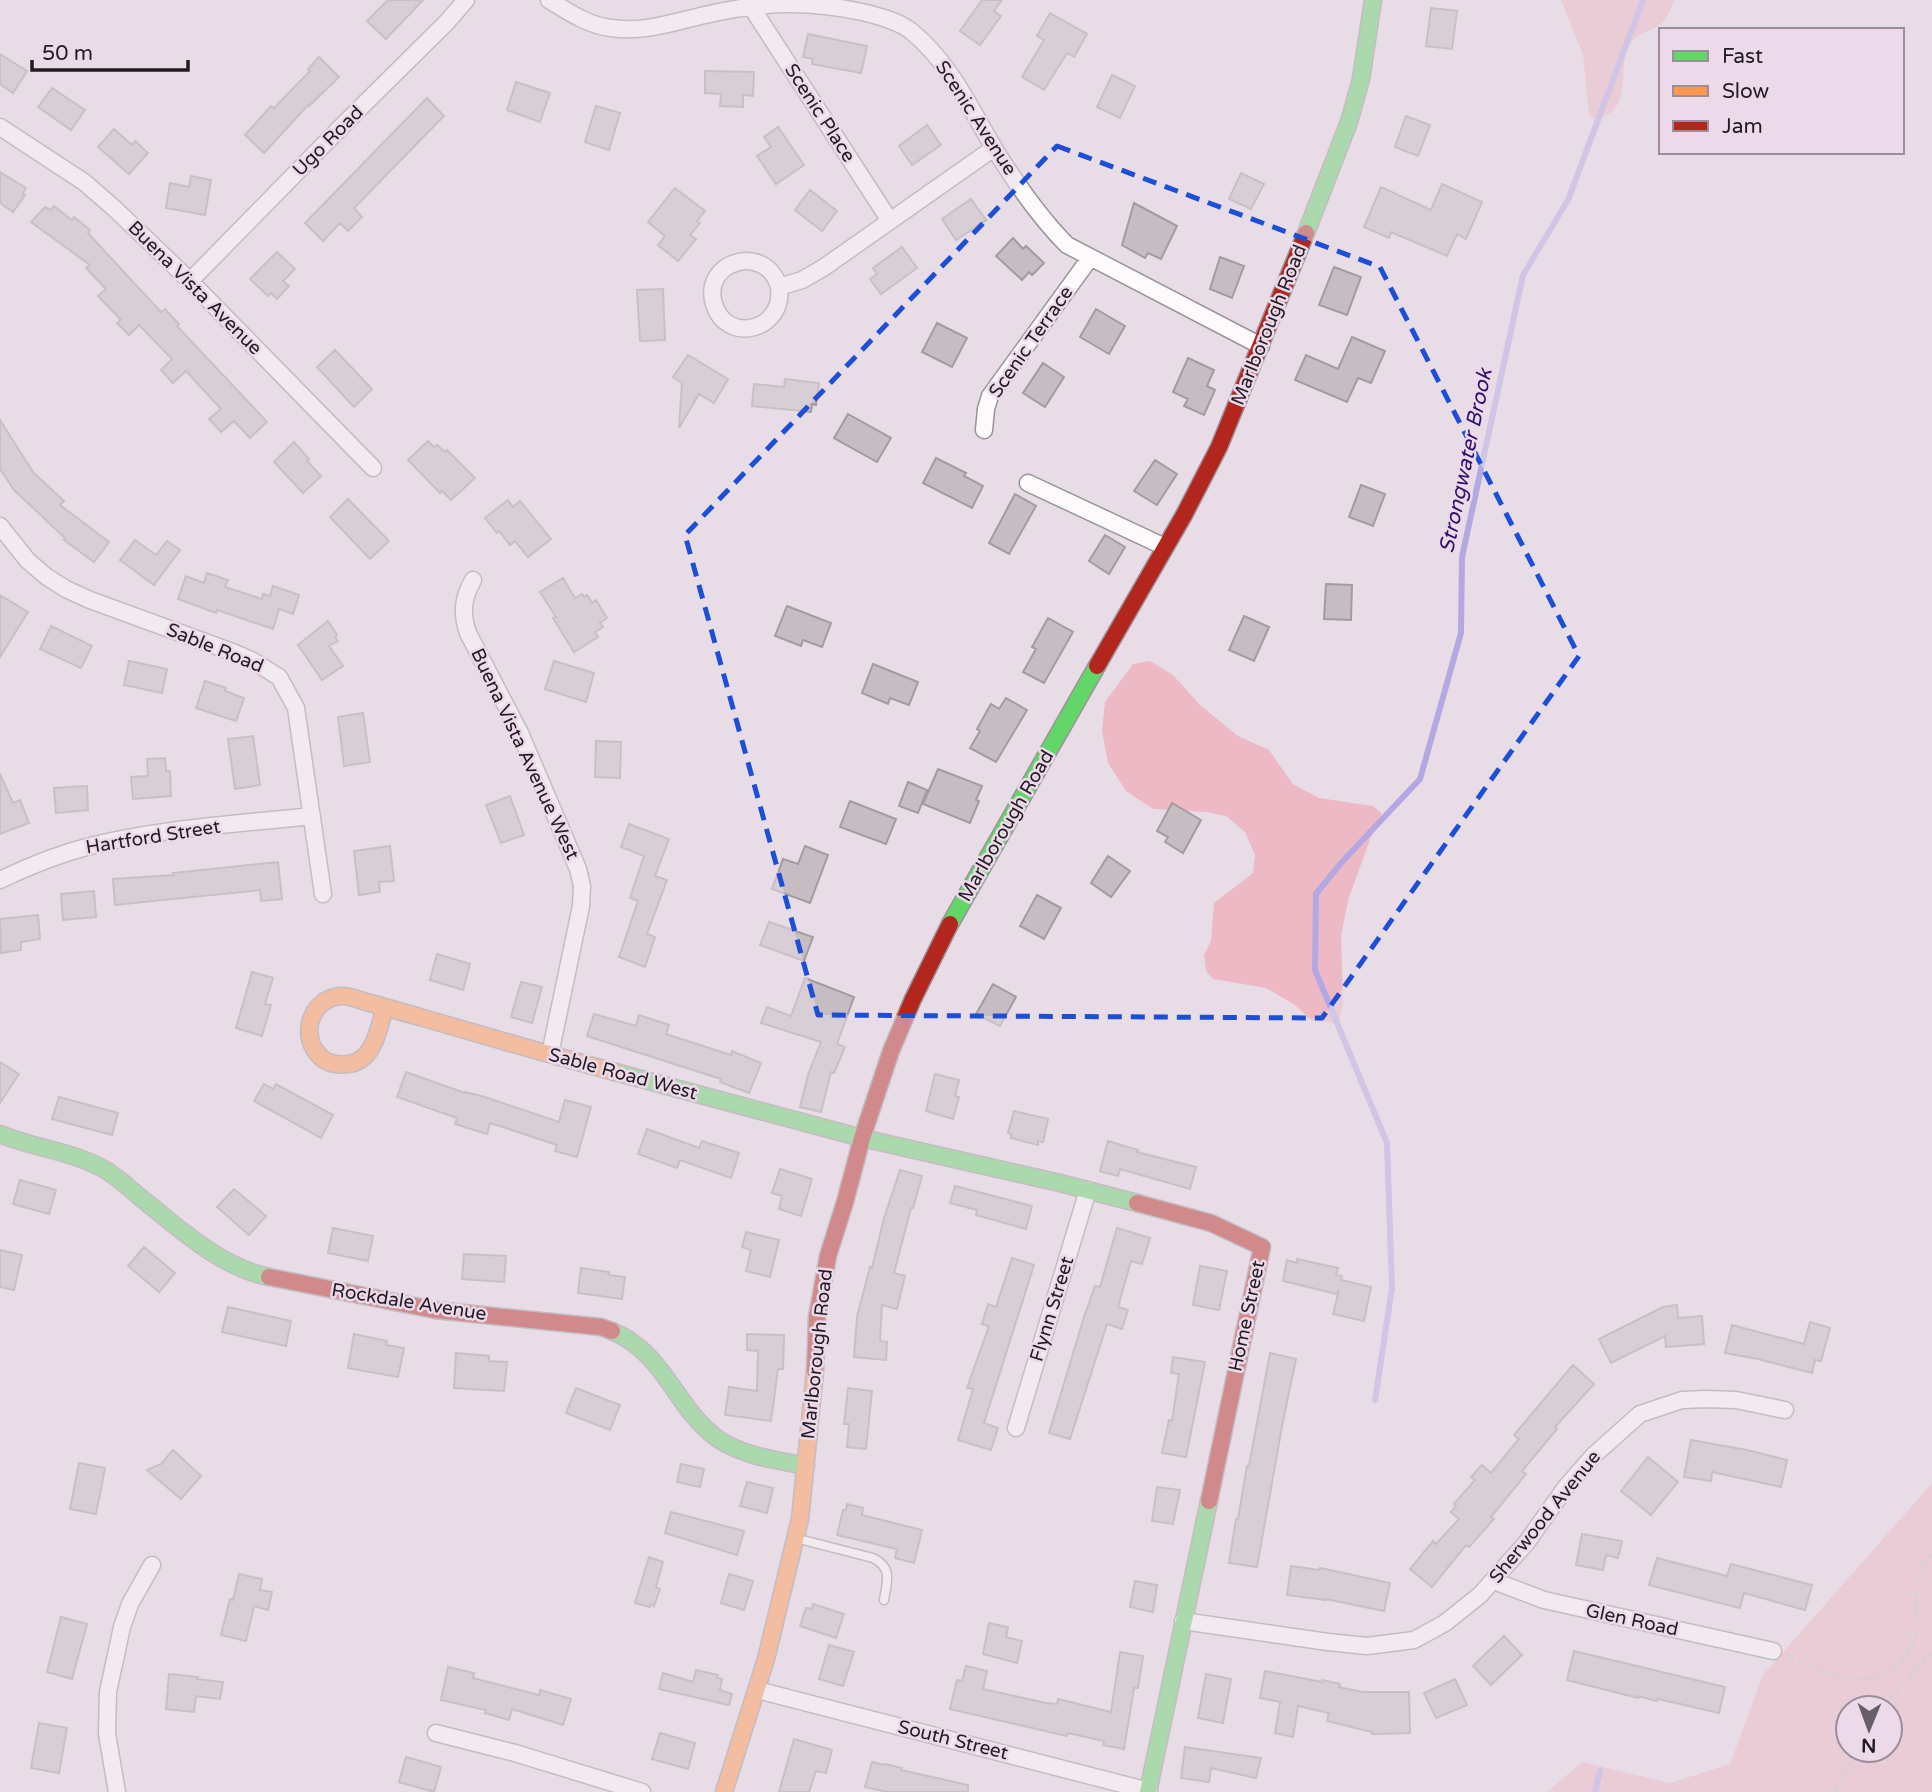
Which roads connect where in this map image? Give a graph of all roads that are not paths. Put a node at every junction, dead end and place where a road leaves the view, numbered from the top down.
1 (466, 0) edge
2 (549, 0) edge
3 (1373, 0) edge
4 (750, 5) junction
5 (0, 127) edge
6 (994, 148) junction
7 (891, 221) junction
8 (1090, 258) junction
9 (190, 282) junction
10 (779, 287) junction
11 (1261, 346) junction
12 (984, 430) dead end
13 (373, 468) dead end
14 (1028, 483) dead end
15 (0, 526) edge
16 (1165, 547) junction
17 (473, 580) dead end
18 (312, 816) junction
19 (0, 880) edge
20 (324, 894) dead end
21 (385, 1007) junction
22 (550, 1054) junction
23 (0, 1135) edge
24 (862, 1138) junction
25 (1088, 1190) junction
26 (1785, 1410) dead end
27 (1016, 1428) dead end
28 (806, 1466) junction
29 (796, 1538) junction
30 (152, 1565) dead end
31 (1494, 1581) junction
32 (884, 1600) dead end
33 (1183, 1621) junction
34 (1773, 1651) road end
35 (757, 1690) junction
36 (436, 1733) dead end
37 (1149, 1791) edge
38 (117, 1792) edge
39 (642, 1792) edge
40 (723, 1792) edge

1 - 9 street, Ugo Road
2 - 4 street, Scenic Avenue
3 - 11 street, Marlborough Road
4 - 6 street, Scenic Avenue
4 - 7 street, Scenic Place
5 - 9 street, Buena Vista Avenue
6 - 7 street
6 - 8 street, Scenic Avenue
7 - 10 street
8 - 11 street, Scenic Avenue
8 - 12 street, Scenic Terrace
9 - 13 street, Buena Vista Avenue
10 - 10 street
11 - 16 street, Marlborough Road
14 - 16 street
15 - 18 street, Sable Road
16 - 24 street, Marlborough Road
17 - 22 street, Buena Vista Avenue West
18 - 19 street, Hartford Street
18 - 20 street, Sable Road
21 - 21 street, Sable Road West
21 - 22 street, Sable Road West
22 - 24 street, Sable Road West
23 - 28 street, Rockdale Avenue
24 - 25 street, Home Street
24 - 28 street, Marlborough Road
25 - 27 street, Flynn Street
25 - 33 street, Home Street
26 - 31 street, Sherwood Avenue
28 - 29 street, Marlborough Road
29 - 32 lane
29 - 35 street, Marlborough Road
30 - 38 street
31 - 33 street, Sherwood Avenue
31 - 34 street, Glen Road
33 - 37 street, Home Street
35 - 37 street, South Street
35 - 40 street, Marlborough Road
36 - 39 street

